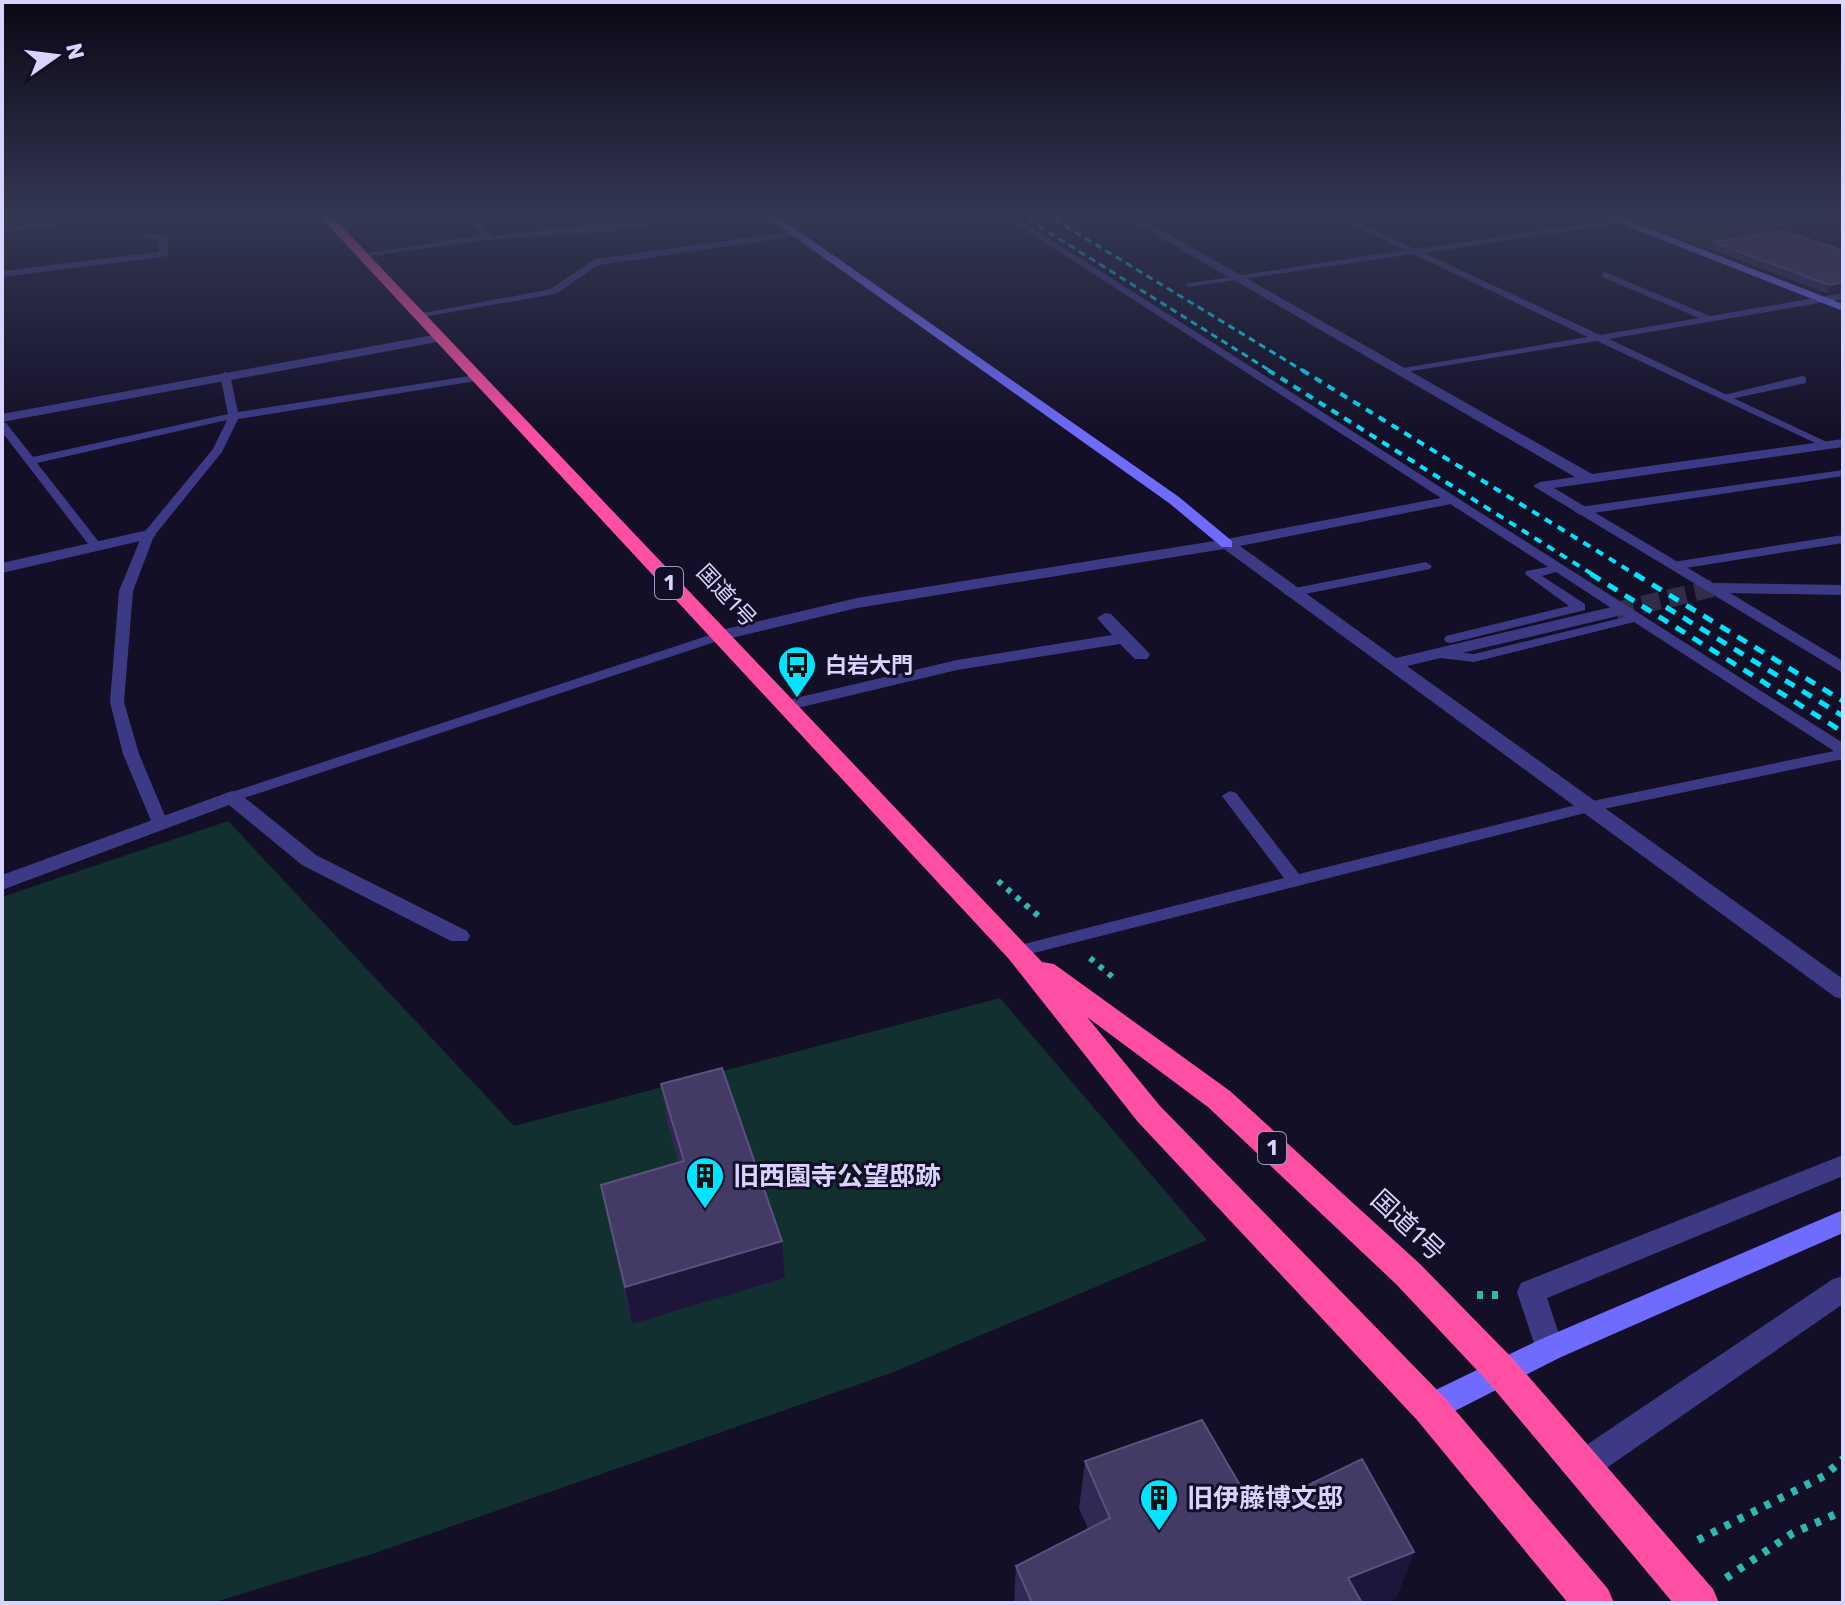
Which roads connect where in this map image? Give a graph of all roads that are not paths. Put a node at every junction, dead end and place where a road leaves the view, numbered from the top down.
1 (392, 288) edge
2 (558, 288) edge
3 (871, 288) edge
4 (1120, 288) edge
5 (1255, 288) edge
6 (1492, 288) edge
7 (1635, 288) edge
8 (1791, 288) edge
9 (552, 292) joint
10 (1843, 296) edge
11 (1822, 300) junction
12 (1843, 308) edge
13 (417, 315) junction
14 (1709, 319) junction
15 (1598, 337) junction
16 (439, 338) junction
17 (1403, 371) junction
18 (225, 375) junction
19 (476, 378) junction
20 (1802, 380) dead end
21 (1726, 396) junction
22 (234, 416) junction
23 (2, 418) edge
24 (2, 425) edge
25 (1835, 444) edge
26 (30, 461) junction
27 (1843, 473) edge
28 (1588, 478) junction
29 (1451, 500) junction
30 (1580, 511) junction
31 (148, 535) junction
32 (1843, 539) edge
33 (1227, 544) junction
34 (96, 546) junction
35 (1426, 566) dead end
36 (1673, 566) junction
37 (2, 568) edge
38 (1559, 568) junction
39 (1713, 588) tunnel mouth
40 (1843, 590) edge
41 (1290, 593) junction
42 (1616, 611) tunnel mouth
43 (1105, 618) dead end
44 (1636, 618) junction
45 (719, 636) junction
46 (1124, 638) junction
47 (1451, 639) joint
48 (1437, 654) junction
49 (1141, 655) dead end
50 (1391, 665) junction
51 (1843, 668) edge
52 (785, 706) junction
53 (1843, 752) edge
54 (1230, 796) dead end
55 (232, 797) junction
56 (1588, 807) junction
57 (160, 823) junction
58 (1295, 881) junction
59 (2, 883) edge
60 (459, 936) dead end
61 (1018, 951) junction
62 (1843, 991) edge
63 (1843, 1165) edge
64 (1843, 1221) edge
65 (1843, 1288) edge
66 (1549, 1349) junction
67 (1502, 1372) junction
68 (1430, 1408) junction
69 (1581, 1467) junction
70 (1710, 1592) edge
71 (1594, 1603) edge

1 - 13 highway, 国道1号 / 1
2 - 9 street
3 - 33 street
4 - 29 lane
5 - 17 street
6 - 15 lane
7 - 14 lane
8 - 11 street
9 - 13 lane
10 - 11 lane
11 - 12 street
11 - 14 lane
13 - 16 highway, 国道1号 / 1
14 - 15 lane
15 - 17 lane
15 - 21 lane
16 - 18 street
16 - 19 highway, 国道1号 / 1
17 - 28 street
18 - 22 lane
18 - 23 street
19 - 22 lane
19 - 45 highway, 国道1号 / 1
20 - 21 street
21 - 25 lane
22 - 26 lane
22 - 31 lane
24 - 26 lane
25 - 28 street
26 - 34 lane
27 - 30 lane
28 - 30 street
29 - 33 street
29 - 38 lane
30 - 36 street
31 - 34 street
31 - 57 lane
32 - 36 lane
33 - 41 street
33 - 45 street
34 - 37 street
35 - 41 lane
36 - 51 street
38 - 44 lane
38 - 47 lane
39 - 40 street
41 - 50 street
42 - 48 street
43 - 46 street
44 - 48 lane
44 - 53 lane
45 - 52 highway, 国道1号 / 1
45 - 55 lane
46 - 49 street
46 - 52 street
47 - 48 street
48 - 50 street
50 - 56 street
52 - 61 highway, 国道1号 / 1
53 - 56 lane
54 - 58 lane
55 - 57 street
55 - 60 street
56 - 58 lane
56 - 62 street
57 - 59 street
58 - 61 lane
61 - 67 highway, 国道1号 / 1
61 - 68 highway, 国道1号 / 1
63 - 66 street
64 - 66 street
65 - 69 street
66 - 67 street
67 - 68 street
67 - 69 highway, 国道1号 / 1
68 - 71 highway, 国道1号 / 1
69 - 70 highway, 国道1号 / 1

